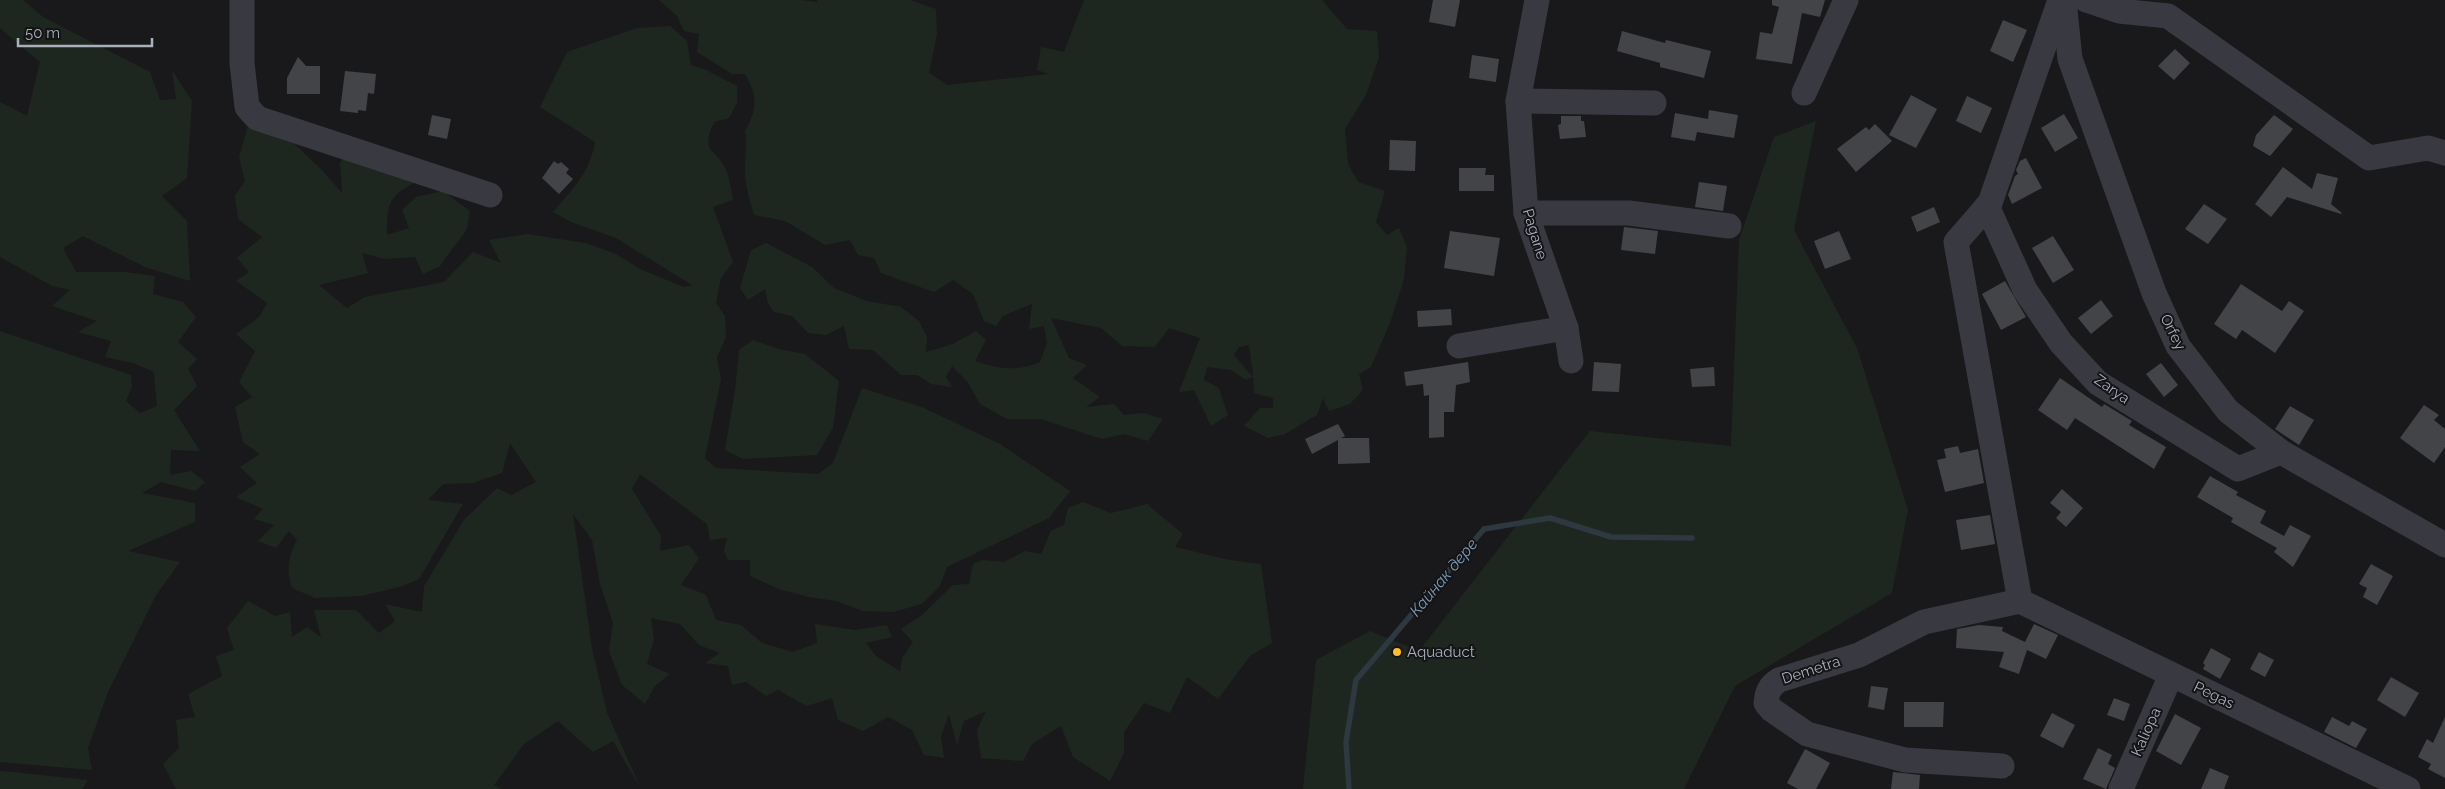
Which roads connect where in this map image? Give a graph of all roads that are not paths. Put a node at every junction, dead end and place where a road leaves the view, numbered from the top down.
1 (242, 0) edge
2 (1537, 0) edge
3 (1846, 0) edge
4 (2062, 0) edge
5 (2086, 0) edge
6 (1804, 93) dead end
7 (1518, 101) junction
8 (1654, 103) dead end
9 (2445, 153) edge
10 (490, 195) dead end
11 (1987, 206) junction
12 (1526, 213) junction
13 (1728, 226) dead end
14 (1566, 328) junction
15 (1459, 346) dead end
16 (1571, 361) dead end
17 (2281, 452) junction
18 (2445, 545) edge
19 (2020, 601) junction
20 (2171, 675) junction
21 (2002, 766) dead end
22 (2121, 789) edge
23 (2408, 789) edge

1 - 10 street
2 - 7 street, Pagane
3 - 6 street
4 - 11 street
4 - 17 street, Orfey
5 - 9 street
7 - 8 street
7 - 12 street, Pagane
11 - 17 street, Zarya
11 - 19 street
12 - 13 street
12 - 14 street, Pagane
14 - 15 street
14 - 16 street, Pagane
17 - 18 street, Orfey
19 - 20 street, Pegas
19 - 21 street, Demetra
20 - 22 street, Kaliopa
20 - 23 street, Pegas

